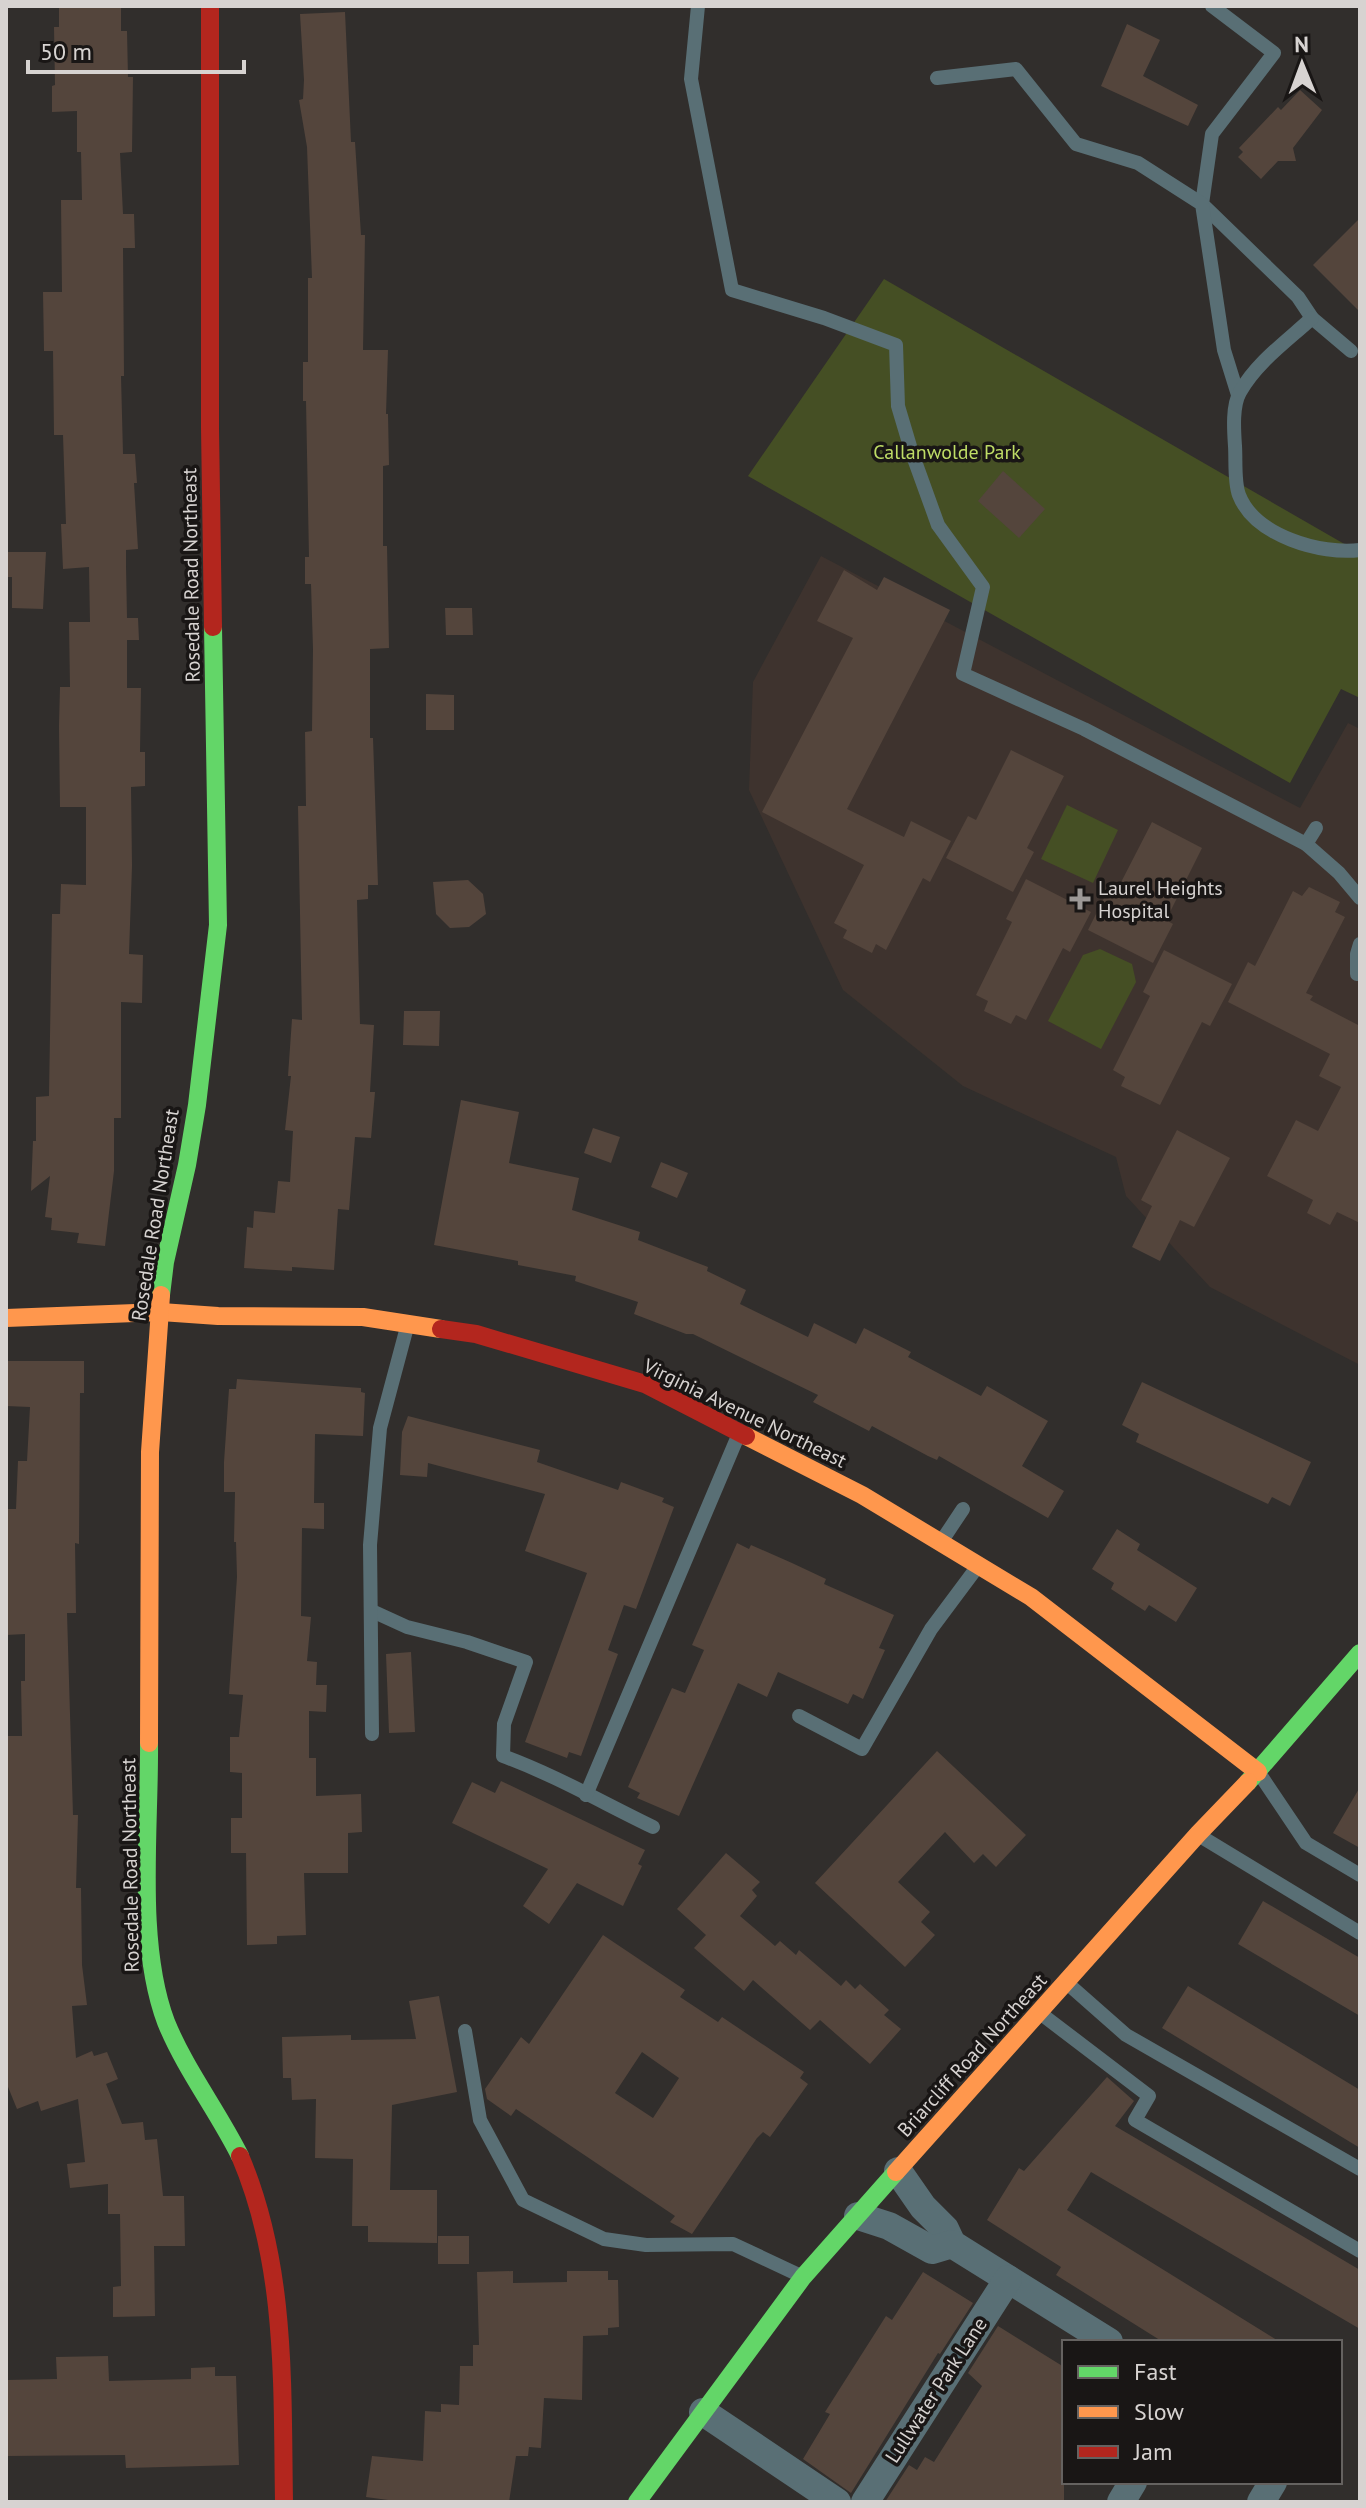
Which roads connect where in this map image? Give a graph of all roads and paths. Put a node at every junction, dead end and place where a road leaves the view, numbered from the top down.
1 (210, 6) edge
2 (698, 6) edge
3 (1212, 6) edge
4 (937, 78) dead end
5 (1202, 204) junction
6 (1312, 318) junction
7 (1351, 351) dead end
8 (1238, 395) junction
9 (1360, 550) edge
10 (1316, 828) dead end
11 (1306, 844) junction
12 (1360, 898) edge
13 (1360, 944) edge
14 (1357, 974) dead end
15 (161, 1312) junction
16 (6, 1318) edge
17 (408, 1324) junction
18 (739, 1432) junction
19 (963, 1509) dead end
20 (940, 1542) junction
21 (978, 1565) junction
22 (372, 1611) junction
23 (1360, 1653) edge
24 (799, 1716) dead end
25 (372, 1734) dead end
26 (1258, 1772) junction
27 (586, 1795) junction
28 (653, 1827) dead end
29 (1198, 1834) junction
30 (1360, 1875) edge
31 (1360, 1933) edge
32 (1066, 1982) junction
33 (1039, 2012) junction
34 (465, 2031) dead end
35 (1360, 2169) edge
36 (898, 2171) junction
37 (858, 2216) junction
38 (952, 2244) junction
39 (1360, 2251) edge
40 (803, 2277) junction
41 (1008, 2279) junction
42 (1106, 2340) edge
43 (703, 2412) junction
44 (1132, 2484) edge
45 (1272, 2484) edge
46 (284, 2502) edge
47 (637, 2502) edge
48 (837, 2502) edge
49 (865, 2502) edge
50 (1121, 2502) edge
51 (1261, 2502) edge

1 - 15 street, Rosedale Road Northeast
2 - 11 lane
3 - 5 lane
4 - 5 lane
5 - 6 lane
5 - 8 lane
6 - 7 lane
6 - 8 lane
8 - 9 lane
10 - 11 lane
11 - 12 lane
13 - 14 lane
15 - 16 street, Virginia Avenue Northeast
15 - 17 street, Virginia Avenue Northeast
15 - 46 street, Rosedale Road Northeast
17 - 18 street, Virginia Avenue Northeast
17 - 22 lane
18 - 20 street, Virginia Avenue Northeast
18 - 27 lane
19 - 20 lane
20 - 21 street, Virginia Avenue Northeast
21 - 24 lane
21 - 26 street, Virginia Avenue Northeast
22 - 25 lane
22 - 27 lane
23 - 26 street, Briarcliff Road Northeast
26 - 29 street, Briarcliff Road Northeast
26 - 30 lane
27 - 28 lane
29 - 31 lane
29 - 32 street, Briarcliff Road Northeast
32 - 33 street, Briarcliff Road Northeast
32 - 35 lane
33 - 36 street, Briarcliff Road Northeast
33 - 39 lane
34 - 40 lane
36 - 37 street, Briarcliff Road Northeast
36 - 38 street
37 - 38 street
37 - 40 street, Briarcliff Road Northeast
38 - 41 street
40 - 43 street, Briarcliff Road Northeast
41 - 42 street
41 - 49 street, Lullwater Park Lane
43 - 47 street, Briarcliff Road Northeast
43 - 48 street
44 - 50 street
45 - 51 street

